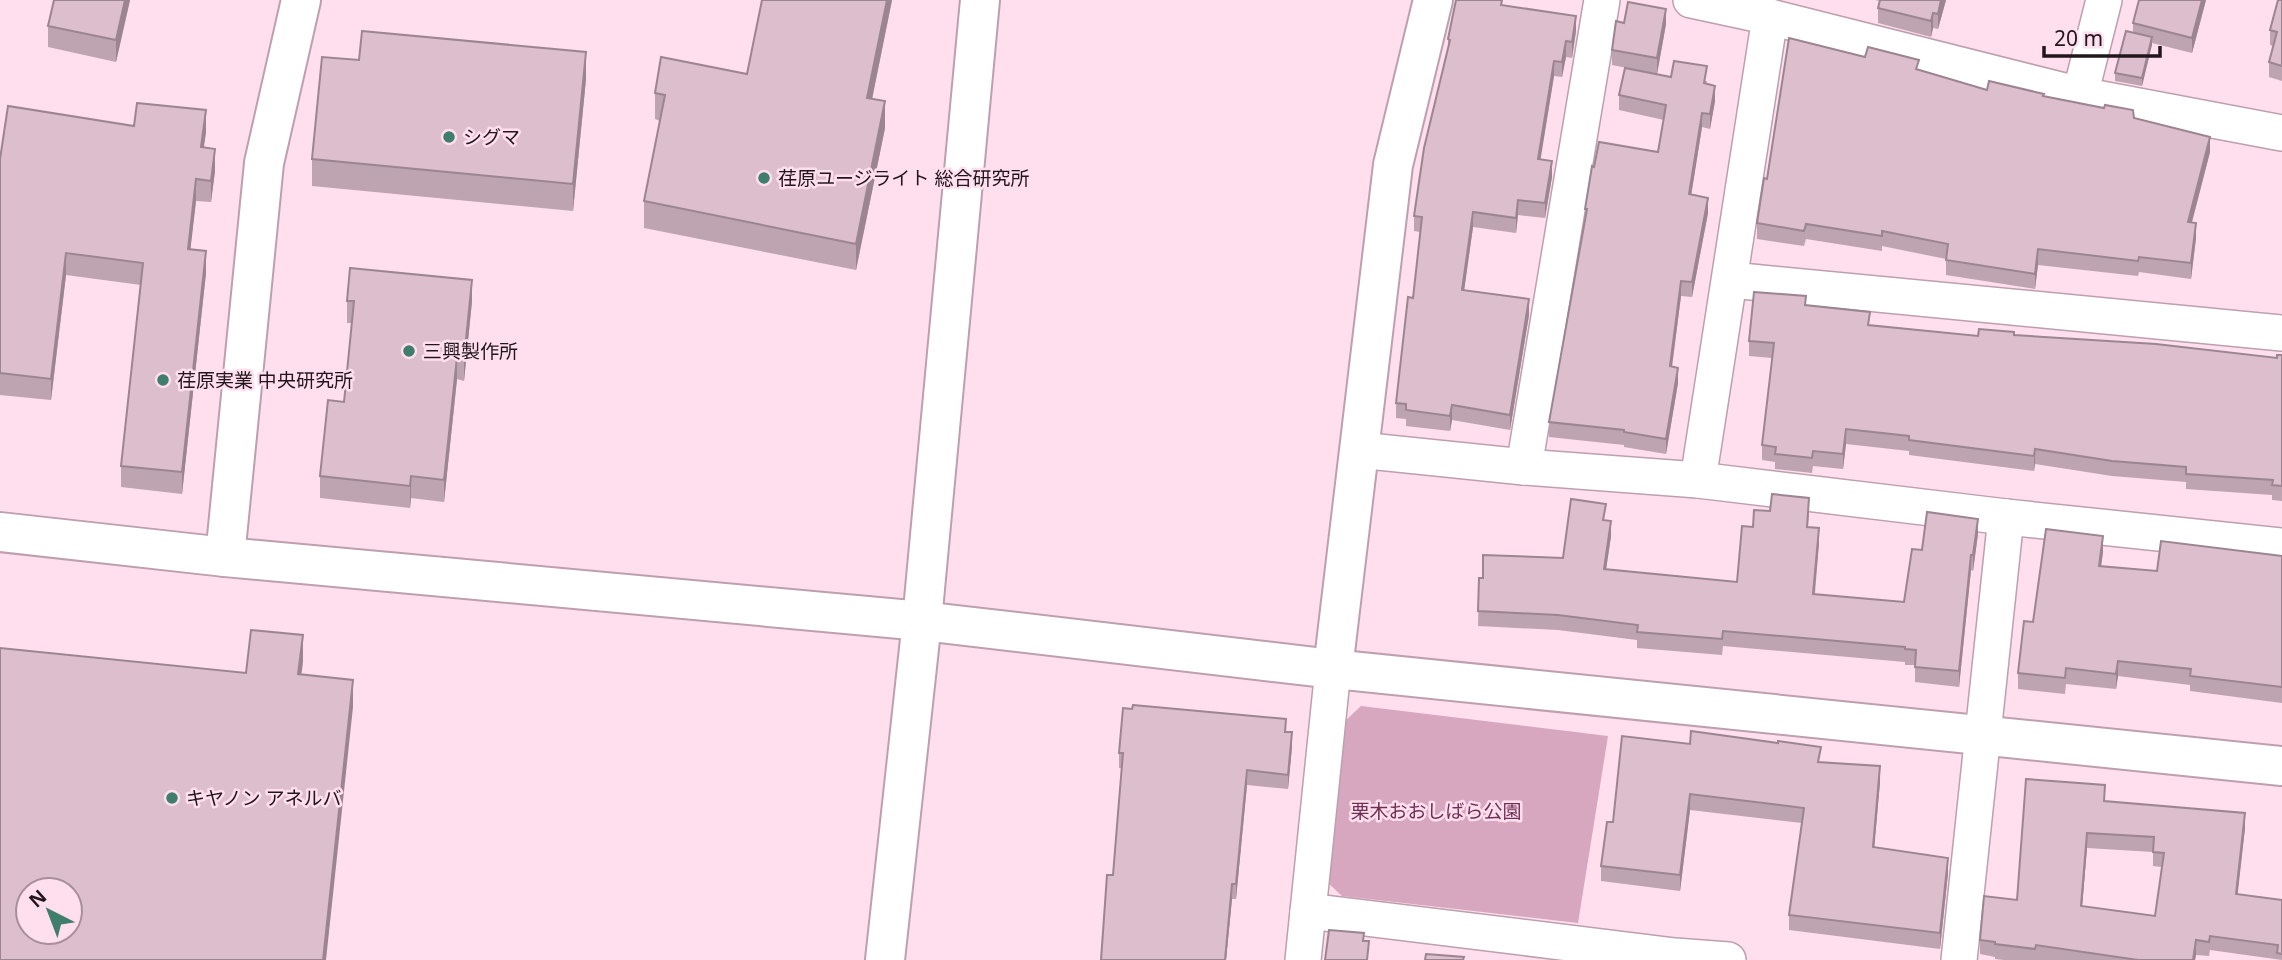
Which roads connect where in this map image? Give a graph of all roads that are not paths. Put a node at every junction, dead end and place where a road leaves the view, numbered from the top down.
1 (301, 0) edge
2 (980, 0) edge
3 (1433, 0) edge
4 (1602, 0) edge
5 (1691, 0) edge
6 (2104, 0) edge
7 (1770, 17) junction
8 (2080, 95) junction
9 (2282, 133) edge
10 (1731, 280) junction
11 (2282, 333) edge
12 (1359, 450) junction
13 (1524, 467) junction
14 (1699, 480) junction
15 (2006, 517) junction
16 (0, 532) edge
17 (2282, 546) edge
18 (225, 557) junction
19 (922, 621) junction
20 (1332, 669) junction
21 (1983, 736) junction
22 (2282, 766) edge
23 (1307, 911) junction
24 (1675, 958) edge
25 (885, 960) edge
26 (1303, 960) edge
27 (1728, 960) edge
28 (1959, 960) edge

1 - 18 street
2 - 19 street
3 - 12 street
4 - 13 street
5 - 7 street
6 - 8 street
7 - 8 street
7 - 10 street
8 - 9 street
10 - 11 street
10 - 14 street
12 - 13 street
12 - 20 street
13 - 14 street
14 - 15 street
15 - 17 street
15 - 21 street
16 - 18 street
18 - 19 street
19 - 20 street
19 - 25 street
20 - 21 street
20 - 23 street
21 - 22 street
21 - 28 street
23 - 24 street
23 - 26 street
24 - 27 street

